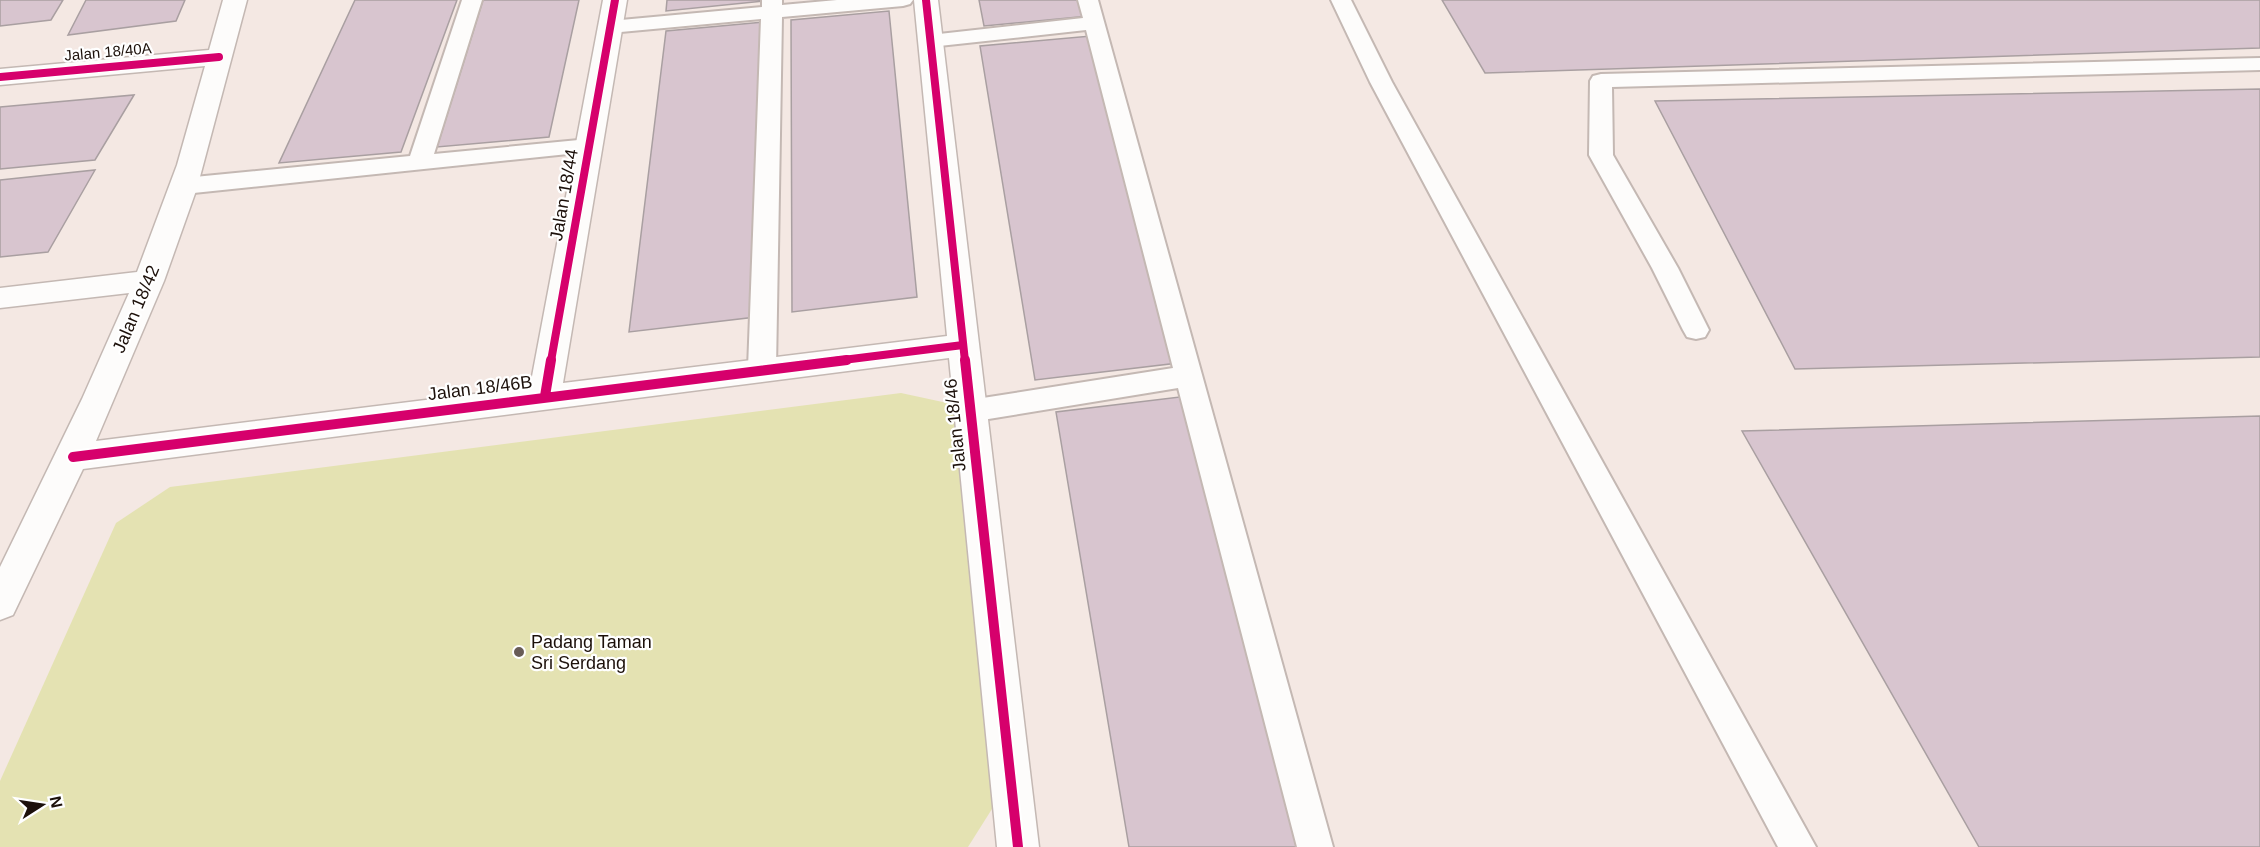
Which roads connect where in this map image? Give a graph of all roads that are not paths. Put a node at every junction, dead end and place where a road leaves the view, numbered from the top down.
1 (235, 0) edge
2 (472, 0) edge
3 (903, 0) edge
4 (926, 0) edge
5 (1341, 0) edge
6 (772, 6) edge
7 (1091, 11) edge
8 (612, 13) edge
9 (930, 40) junction
10 (219, 57) junction
11 (2260, 64) edge
12 (0, 77) edge
13 (589, 146) junction
14 (420, 163) junction
15 (184, 186) junction
16 (149, 281) junction
17 (0, 298) edge
18 (1696, 330) dead end
19 (963, 345) junction
20 (762, 369) junction
21 (1188, 376) junction
22 (545, 396) junction
23 (970, 411) junction
24 (73, 457) junction
25 (0, 604) edge
26 (1018, 847) edge
27 (1315, 847) edge
28 (1798, 847) edge

1 - 10 street, Jalan 18/42
2 - 14 lane
3 - 6 lane
4 - 9 street, Jalan 18/46
5 - 28 lane
6 - 8 lane
6 - 20 lane
7 - 9 lane
7 - 21 lane
8 - 13 street, Jalan 18/44
9 - 19 street, Jalan 18/46
10 - 12 street, Jalan 18/40A
10 - 15 street, Jalan 18/42
11 - 18 lane
13 - 14 lane
13 - 22 street, Jalan 18/44
14 - 15 lane
15 - 16 street, Jalan 18/42
16 - 17 street
16 - 24 street, Jalan 18/42
19 - 20 street, Jalan 18/46B
19 - 23 street, Jalan 18/46
20 - 22 street, Jalan 18/46B
21 - 23 lane
21 - 27 lane
22 - 24 street, Jalan 18/46B
23 - 26 street, Jalan 18/46
24 - 25 street, Jalan 18/42

